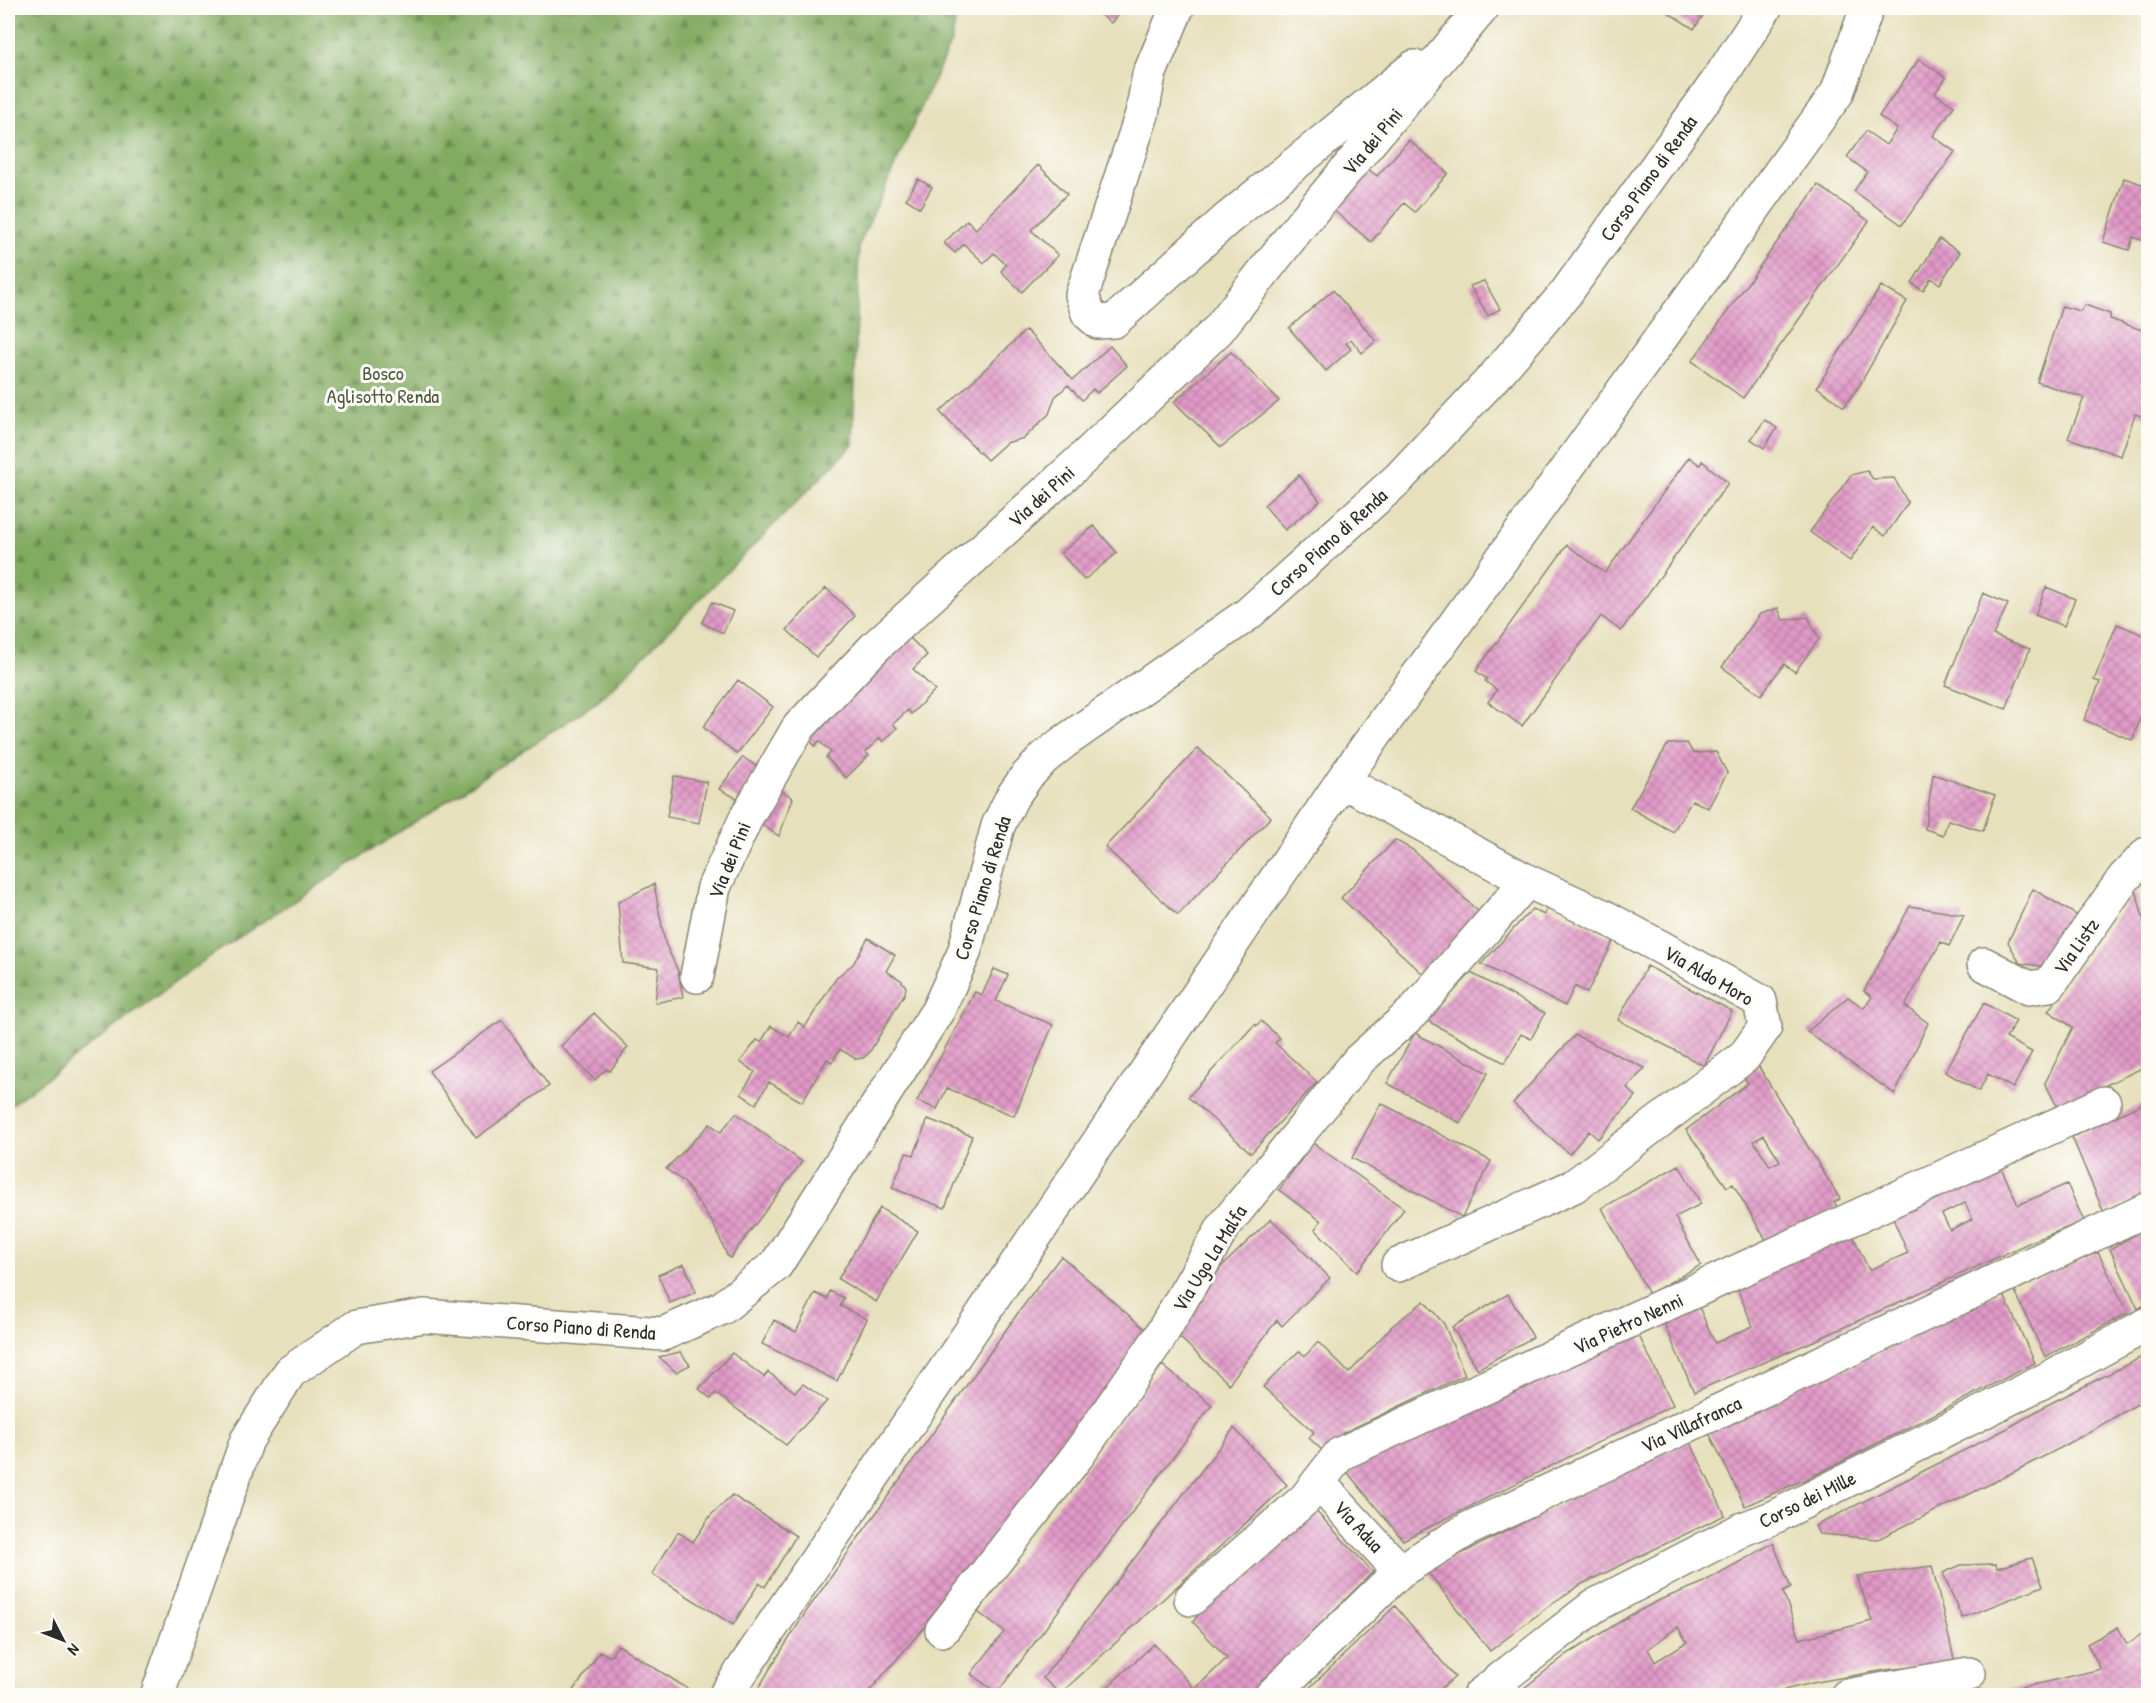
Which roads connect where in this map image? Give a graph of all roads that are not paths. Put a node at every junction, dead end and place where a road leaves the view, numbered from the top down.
1 (1177, 8) edge
2 (1482, 8) edge
3 (1765, 8) edge
4 (1867, 8) edge
5 (1450, 48) junction
6 (1342, 781) junction
7 (2148, 853) edge
8 (1527, 881) junction
9 (1984, 964) dead end
10 (696, 976) dead end
11 (2104, 1103) dead end
12 (2148, 1209) edge
13 (1398, 1265) dead end
14 (2148, 1324) edge
15 (1318, 1482) junction
16 (1400, 1571) junction
17 (1191, 1599) dead end
18 (942, 1630) dead end
19 (1969, 1674) dead end
20 (157, 1695) edge
21 (725, 1695) edge
22 (1271, 1695) edge
23 (1479, 1695) edge
24 (1847, 1695) edge

1 - 5 street, Via dei Pini
2 - 5 street, Via dei Pini
3 - 20 street, Corso Piano di Renda
4 - 6 street
5 - 10 street, Via dei Pini
6 - 8 street, Via Aldo Moro
6 - 21 street
7 - 9 street, Via Listz
8 - 13 street, Via Aldo Moro
8 - 18 street, Via Ugo La Malfa
11 - 15 street, Via Pietro Nenni
12 - 16 street, Via Villafranca
14 - 23 street, Corso dei Mille
15 - 16 street, Via Adua
15 - 17 street, Via Pietro Nenni
16 - 22 street, Via Villafranca
19 - 24 street

